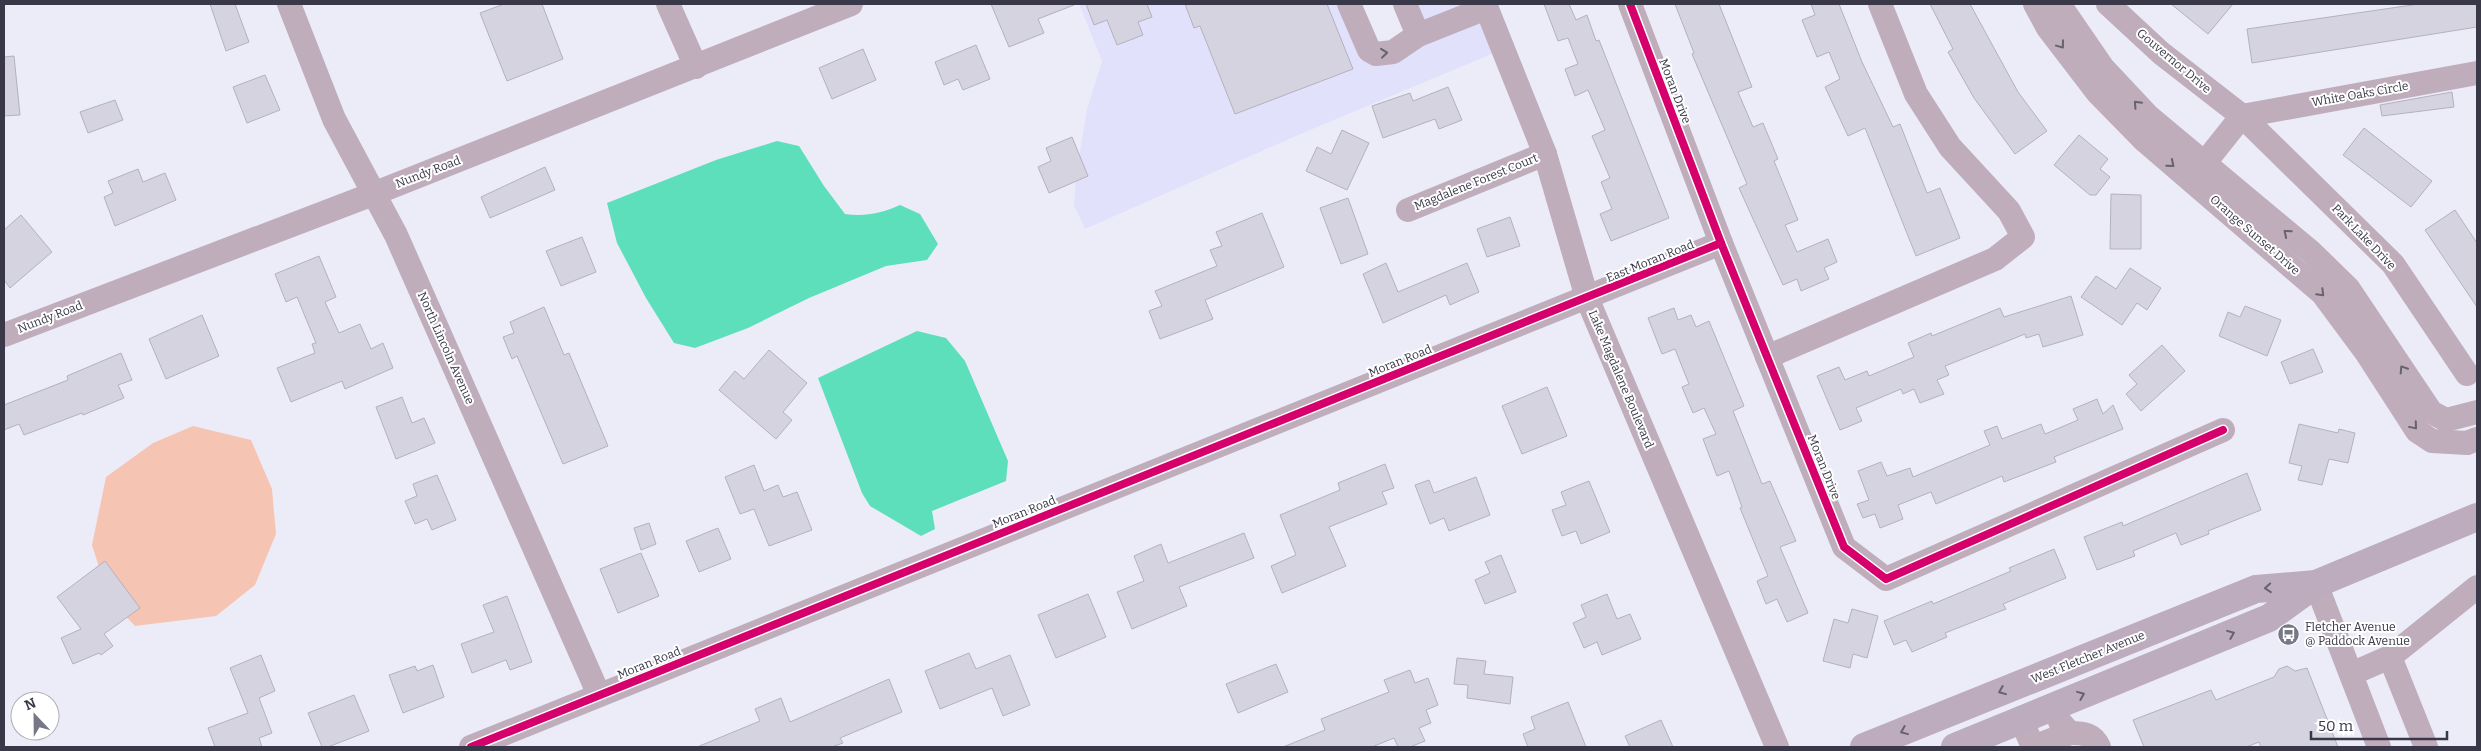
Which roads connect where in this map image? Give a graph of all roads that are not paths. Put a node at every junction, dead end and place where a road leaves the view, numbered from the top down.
1 (289, 4) edge
2 (668, 4) edge
3 (851, 4) edge
4 (1349, 4) edge
5 (1405, 4) edge
6 (1630, 4) edge
7 (1880, 4) edge
8 (2035, 4) edge
9 (2059, 4) edge
10 (2108, 4) edge
11 (1486, 6) edge
12 (1418, 35) junction
13 (696, 67) junction
14 (2477, 73) edge
15 (2242, 116) junction
16 (1544, 154) junction
17 (2198, 172) junction
18 (373, 194) junction
19 (1408, 210) dead end
20 (1721, 244) junction
21 (1587, 298) junction
22 (4, 335) edge
23 (1767, 357) junction
24 (2467, 374) dead end
25 (2477, 412) edge
26 (2223, 430) dead end
27 (2477, 439) edge
28 (2477, 517) edge
29 (2316, 584) junction
30 (2477, 587) edge
31 (2390, 657) junction
32 (2351, 674) junction
33 (599, 695) junction
34 (2053, 706) junction
35 (2021, 720) junction
36 (2070, 733) junction
37 (471, 747) edge
38 (1777, 747) edge
39 (1864, 747) edge
40 (1955, 747) edge
41 (2033, 747) edge
42 (2099, 747) edge
43 (2379, 747) edge
44 (2426, 747) edge

1 - 18 street, North Lincoln Avenue
2 - 13 street
3 - 13 street, Nundy Road
4 -> 12 street
5 - 12 street
6 - 20 street, Moran Drive
7 - 23 street
8 -> 17 street, Orange Sunset Drive
17 -> 9 street, Orange Sunset Drive
10 - 15 street, Gouvernor Drive
11 - 12 street
11 - 16 street, Lake Magdalene Boulevard
13 - 18 street, Nundy Road
14 - 15 street, White Oaks Circle
15 - 17 street
15 - 24 street, Park Lake Drive
16 - 19 street, Magdalene Forest Court
16 - 21 street, Lake Magdalene Boulevard
25 -> 17 street, Orange Sunset Drive
17 -> 27 street, Orange Sunset Drive
18 - 22 street, Nundy Road
18 - 33 street, North Lincoln Avenue
20 - 21 street, East Moran Road
20 - 23 street, Moran Drive
21 - 33 street, Moran Road
21 - 38 street, Lake Magdalene Boulevard
23 - 26 street, Moran Drive
28 - 29 main road, West Fletcher Avenue
29 - 32 street
34 -> 29 main road, West Fletcher Avenue
29 -> 39 main road, West Fletcher Avenue
30 - 31 street
31 - 32 street
31 - 44 street
32 - 43 street
33 - 37 street, Moran Road
34 - 35 main road, West Fletcher Avenue
34 - 36 street
35 - 40 main road, West Fletcher Avenue
35 - 41 street
36 - 41 street
36 - 42 street

